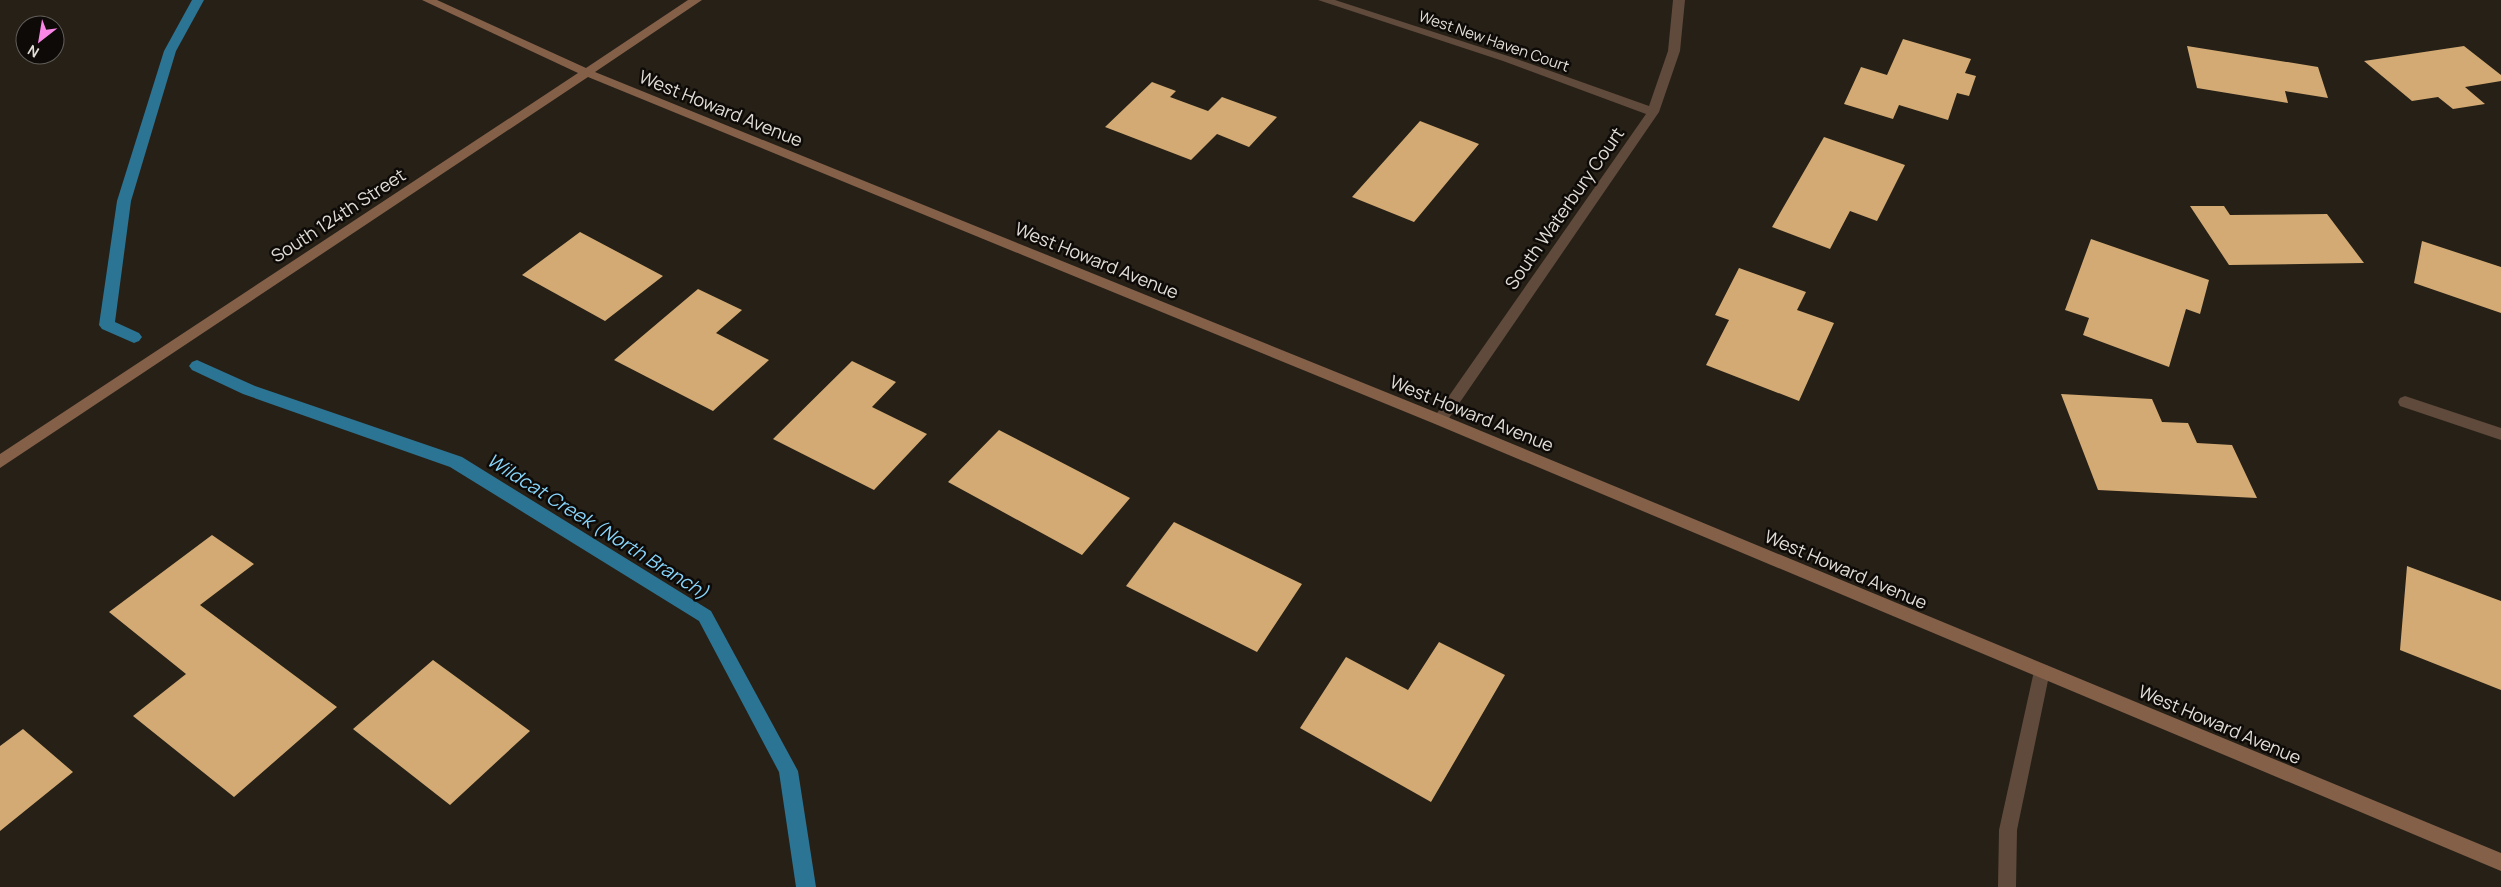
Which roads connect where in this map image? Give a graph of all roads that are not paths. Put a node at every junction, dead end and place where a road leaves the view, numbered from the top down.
1 (428, 0) edge
2 (696, 0) edge
3 (1324, 0) edge
4 (1679, 0) edge
5 (587, 73) junction
6 (1653, 112) junction
7 (2405, 402) dead end
8 (1440, 420) junction
9 (2501, 434) edge
10 (0, 462) edge
11 (2042, 671) junction
12 (2501, 862) edge
13 (2007, 887) edge

1 - 5 street, West Howard Avenue
2 - 5 street, South 124th Street
3 - 6 street, West New Haven Court
4 - 6 street, South Waterbury Court
5 - 8 street, West Howard Avenue
5 - 10 street, South 124th Street
6 - 8 street, South Waterbury Court
7 - 9 street
8 - 11 street, West Howard Avenue
11 - 12 street, West Howard Avenue
11 - 13 street

